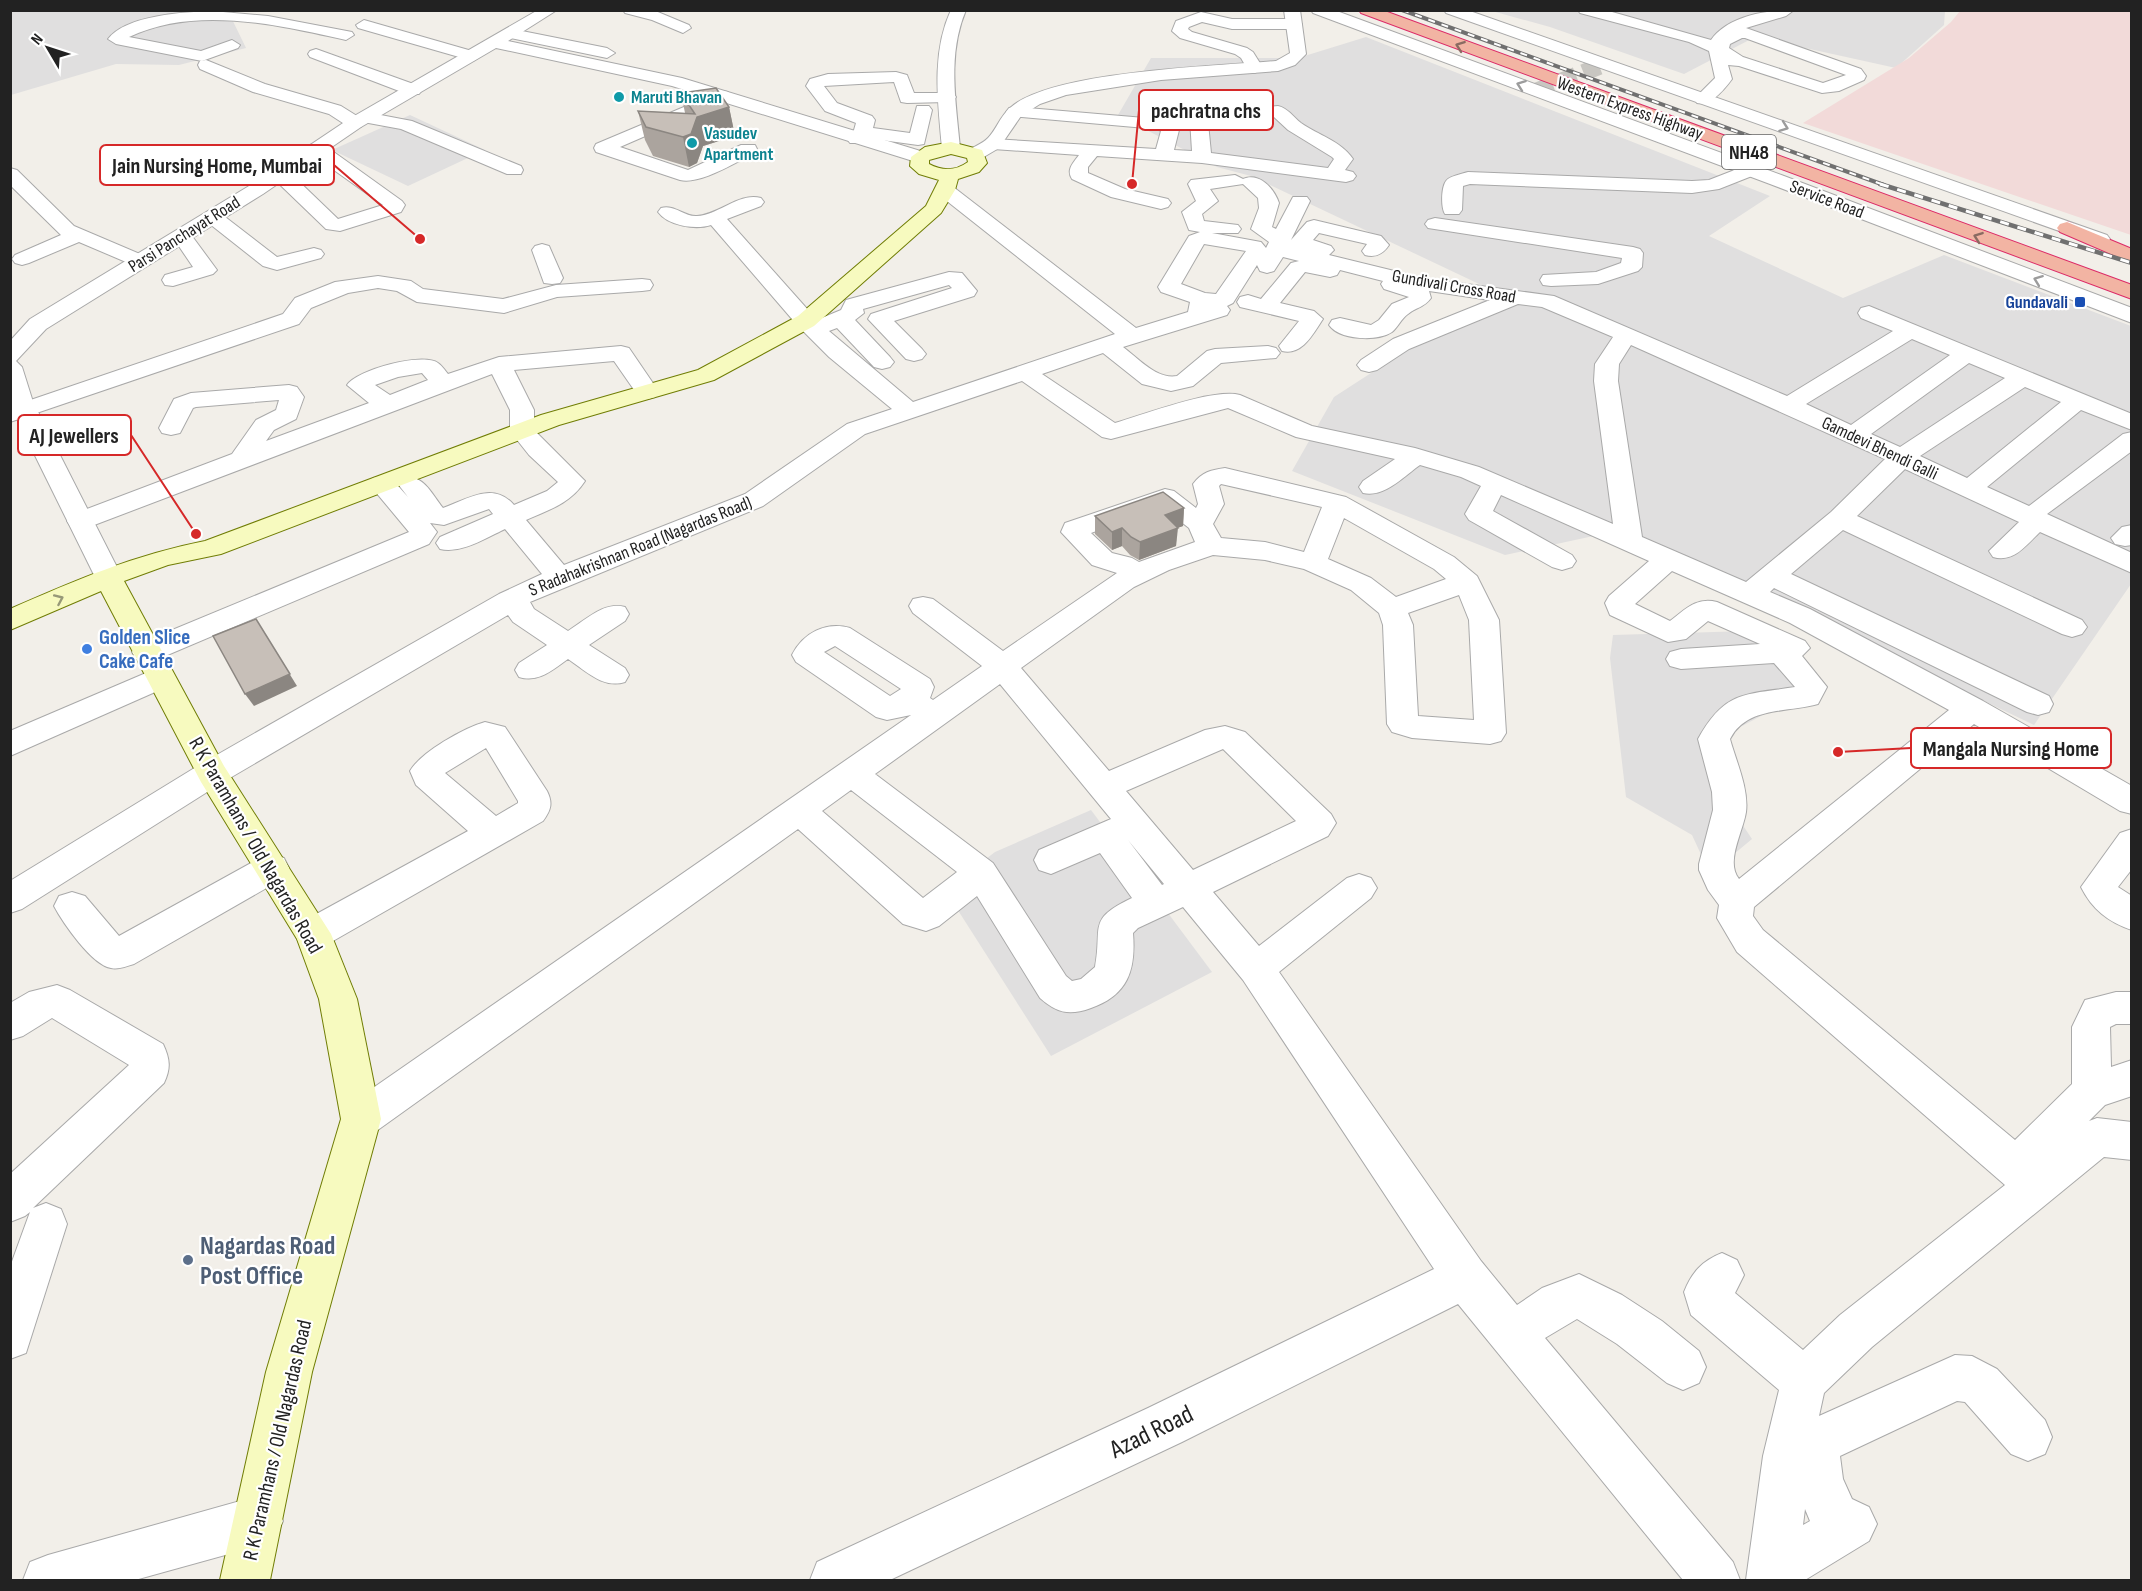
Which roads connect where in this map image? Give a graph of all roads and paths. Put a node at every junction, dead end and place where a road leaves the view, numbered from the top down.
1 (550, 10) edge
2 (630, 10) edge
3 (958, 10) edge
4 (1318, 10) edge
5 (1366, 10) edge
6 (1585, 10) edge
7 (1787, 10) edge
8 (1443, 12) edge
9 (1293, 17) edge
10 (683, 28) dead end
11 (346, 35) junction
12 (504, 38) junction
13 (232, 45) dead end
14 (299, 48) dead end
15 (607, 53) dead end
16 (316, 54) dead end
17 (1719, 54) junction
18 (472, 56) junction
19 (1737, 60) junction
20 (206, 65) dead end
21 (1256, 68) junction
22 (413, 90) junction
23 (722, 96) junction
24 (1703, 99) junction
25 (948, 103) junction
26 (839, 111) junction
27 (1015, 112) junction
28 (1040, 113) junction
29 (360, 120) junction
30 (822, 128) junction
31 (859, 135) junction
32 (993, 144) junction
33 (1145, 144) dead end
34 (748, 148) dead end
35 (951, 148) junction
36 (317, 149) junction
37 (1091, 151) junction
38 (975, 154) junction
39 (1163, 155) junction
40 (920, 157) junction
41 (1202, 157) junction
42 (1750, 170) junction
43 (514, 171) dead end
44 (10, 174) edge
45 (280, 174) junction
46 (947, 182) junction
47 (1269, 201) junction
48 (754, 202) dead end
49 (1161, 203) dead end
50 (1452, 210) dead end
51 (668, 212) dead end
52 (213, 217) junction
53 (715, 217) junction
54 (1435, 224) dead end
55 (2067, 228) junction
56 (1261, 230) junction
57 (1310, 230) junction
58 (79, 235) junction
59 (182, 236) junction
60 (1282, 239) junction
61 (1560, 241) junction
62 (542, 250) dead end
63 (2132, 250) edge
64 (1372, 251) dead end
65 (314, 254) dead end
66 (1329, 255) junction
67 (2132, 257) edge
68 (22, 259) dead end
69 (140, 261) junction
70 (610, 267) dead end
71 (2132, 271) edge
72 (552, 278) junction
73 (173, 280) dead end
74 (1551, 280) junction
75 (642, 285) dead end
76 (2132, 293) edge
77 (1514, 297) junction
78 (1257, 298) junction
79 (1546, 301) junction
80 (504, 306) junction
81 (1315, 308) dead end
82 (1227, 312) dead end
83 (1869, 313) dead end
84 (1197, 314) junction
85 (2132, 316) edge
86 (841, 319) junction
87 (810, 325) junction
88 (1340, 325) dead end
89 (1911, 330) junction
90 (1626, 335) junction
91 (1132, 336) junction
92 (1107, 345) junction
93 (914, 354) dead end
94 (1967, 354) junction
95 (11, 355) edge
96 (882, 362) dead end
97 (499, 364) junction
98 (1369, 365) dead end
99 (10, 367) edge
100 (1024, 372) junction
101 (2022, 377) junction
102 (442, 383) junction
103 (647, 392) junction
104 (2079, 400) junction
105 (387, 404) junction
106 (1788, 405) junction
107 (17, 408) edge
108 (909, 411) junction
109 (2132, 423) edge
110 (171, 428) dead end
111 (522, 431) junction
112 (1852, 436) junction
113 (2132, 439) edge
114 (197, 453) dead end
115 (246, 453) junction
116 (1413, 458) junction
117 (1901, 458) junction
118 (393, 480) junction
119 (1372, 487) dead end
120 (1493, 488) junction
121 (1969, 489) junction
122 (1337, 502) junction
123 (2038, 514) junction
124 (511, 517) junction
125 (1840, 518) junction
126 (80, 521) junction
127 (1205, 535) junction
128 (1629, 542) junction
129 (450, 543) dead end
130 (2129, 545) edge
131 (2003, 551) dead end
132 (1668, 559) junction
133 (1562, 561) dead end
134 (1313, 563) junction
135 (1137, 574) junction
136 (1772, 576) junction
137 (559, 577) junction
138 (1467, 582) junction
139 (112, 587) junction
140 (1748, 593) junction
141 (1811, 602) junction
142 (923, 606) dead end
143 (511, 607) junction
144 (1392, 608) junction
145 (615, 614) dead end
146 (10, 620) edge
147 (2072, 627) dead end
148 (1886, 640) junction
149 (10, 643) edge
150 (569, 644) junction
151 (1799, 650) dead end
152 (1680, 659) dead end
153 (154, 665) junction
154 (1002, 666) junction
155 (530, 670) dead end
156 (614, 675) dead end
157 (1972, 709) junction
158 (2020, 736) junction
159 (13, 752) edge
160 (212, 773) junction
161 (851, 773) junction
162 (1104, 787) junction
163 (2132, 802) edge
164 (798, 810) junction
165 (1120, 829) junction
166 (493, 833) dead end
167 (2132, 842) edge
168 (1050, 860) dead end
169 (272, 868) junction
170 (981, 873) junction
171 (1359, 888) dead end
172 (1172, 896) junction
173 (10, 899) edge
174 (1737, 902) junction
175 (72, 906) dead end
176 (2132, 916) edge
177 (313, 934) junction
178 (1256, 969) junction
179 (2132, 1008) edge
180 (10, 1024) edge
181 (2132, 1078) edge
182 (2092, 1091) junction
183 (361, 1119) junction
184 (2132, 1141) edge
185 (2026, 1176) junction
186 (28, 1213) edge
187 (1722, 1275) dead end
188 (1465, 1277) junction
189 (1513, 1333) junction
190 (10, 1337) edge
191 (1683, 1367) dead end
192 (1804, 1381) junction
193 (2028, 1437) dead end
194 (1802, 1450) junction
195 (258, 1521) junction
196 (1771, 1576) edge
197 (58, 1579) edge
198 (245, 1581) edge
199 (835, 1581) edge
200 (1715, 1581) edge

1 - 12 street, Parsi Panchayat Road
2 - 10 street
3 - 25 street
42 -> 4 street, Service Road
76 -> 5 highway, Western Express Highway / NH48
6 - 17 street
7 - 17 street
8 - 24 street
8 - 71 highway, Western Express Highway / NH48
9 - 21 street
9 - 21 street
11 - 13 street
11 - 14 street
11 - 18 street
12 - 15 street
12 - 18 street, Parsi Panchayat Road
12 - 23 street
16 - 22 street
17 - 19 street
17 - 24 street
18 - 22 street, Parsi Panchayat Road
19 - 19 street
20 - 29 street
21 - 27 street
22 - 29 street, Parsi Panchayat Road
23 - 30 street
23 - 34 street
24 -> 55 street
25 - 26 street
25 - 31 street
25 - 35 street
26 - 30 street
26 - 31 street
27 - 28 street
27 - 32 street
28 - 33 street
28 - 39 street
29 - 36 street, Parsi Panchayat Road
29 - 43 street
30 - 31 street
31 - 40 street
32 - 37 street
32 - 38 street
35 - 38 main road
35 - 40 main road
36 - 45 street, Parsi Panchayat Road
36 - 45 street
37 - 39 street
37 - 49 street
38 - 46 main road
39 - 41 street
40 - 46 main road
41 - 41 street
42 - 50 street
85 -> 42 street, Service Road
44 - 58 street
45 - 52 street, Parsi Panchayat Road
46 - 87 main road
46 - 91 street
47 - 56 street
47 - 56 street
47 - 60 street
48 - 53 street
51 - 53 street
52 - 59 street, Parsi Panchayat Road
52 - 65 street
53 - 87 street
54 - 61 street
55 - 63 street
55 - 67 highway
56 - 60 street
57 - 60 street
57 - 64 street
57 - 66 street
58 - 68 street
58 - 69 street
59 - 69 street, Parsi Panchayat Road
59 - 73 street
60 - 66 street, Gundivali Cross Road
60 - 78 street
61 - 74 street
61 - 74 street
62 - 72 street
66 - 77 street, Gundivali Cross Road
69 - 95 street, Parsi Panchayat Road
70 - 72 street
72 - 80 street
74 - 79 street
75 - 80 street
77 - 79 street, Gundivali Cross Road
77 - 98 street
78 - 81 street
78 - 84 street
78 - 88 street
78 - 92 street
79 - 90 street, Gundivali Cross Road
80 - 107 street
82 - 84 street
83 - 89 street
84 - 91 street, S Radahakrishnan Road (Nagardas Road)
86 - 87 street
86 - 93 street
86 - 96 street
87 - 103 main road
87 - 108 street
89 - 94 street
89 - 106 street
90 - 106 street, Gamdevi Bhendi Galli
90 - 128 street
91 - 92 street, S Radahakrishnan Road (Nagardas Road)
92 - 100 street, S Radahakrishnan Road (Nagardas Road)
94 - 101 street
94 - 112 street
97 - 102 street
97 - 103 street
97 - 111 street
99 - 107 street
100 - 108 street, S Radahakrishnan Road (Nagardas Road)
100 - 116 street
101 - 104 street
101 - 117 street
102 - 105 street
102 - 105 street
103 - 111 main road
104 - 109 street
104 - 121 street
105 - 115 street
106 - 112 street, Gamdevi Bhendi Galli
107 - 126 street
108 - 137 street, S Radahakrishnan Road (Nagardas Road)
110 - 115 street
111 - 118 main road
111 - 124 street
112 - 117 street, Gamdevi Bhendi Galli
113 - 123 street
114 - 115 street
115 - 126 street
116 - 119 street
116 - 120 street
117 - 121 street, Gamdevi Bhendi Galli
117 - 125 street
118 - 124 street
118 - 139 main road
118 - 153 street
120 - 128 street
120 - 133 street
121 - 123 street, Gamdevi Bhendi Galli
122 - 127 street
122 - 134 street
122 - 138 street
123 - 130 street, Gamdevi Bhendi Galli
123 - 131 street
124 - 129 street
124 - 137 street
125 - 136 street
125 - 147 street
126 - 139 street
127 - 134 street
127 - 135 street
127 - 135 street
128 - 132 street
132 - 140 street
132 - 151 street
134 - 144 street
135 - 154 street
136 - 140 street
136 - 141 street
137 - 143 street, S Radahakrishnan Road (Nagardas Road)
138 - 144 street
138 - 144 street
146 -> 139 main road
139 - 149 main road
139 - 153 main road, R K Paramhans / Old Nagardas Road
140 - 141 street
141 - 148 street
142 - 154 street
143 - 150 street
143 - 160 street, S Radahakrishnan Road (Nagardas Road)
145 - 150 street
148 - 157 street
148 - 158 street
150 - 155 street
150 - 156 street
152 - 174 street
153 - 159 street
153 - 160 main road, R K Paramhans / Old Nagardas Road
154 - 161 street
154 - 162 street
157 - 158 street
157 - 174 street
158 - 163 street
160 - 169 main road, R K Paramhans / Old Nagardas Road
160 - 173 street, S Radahakrishnan Road (Nagardas Road)
161 - 164 street
161 - 170 street
162 - 165 street
162 - 172 street
164 - 170 street
164 - 183 street
165 - 168 street
165 - 172 street
166 - 177 street
167 - 176 street
169 - 175 street
169 - 177 main road, R K Paramhans / Old Nagardas Road
170 - 172 street
171 - 178 street
172 - 178 street
174 - 185 street
177 - 183 main road, R K Paramhans / Old Nagardas Road
178 - 188 street
179 - 182 street
180 - 186 street
181 - 182 street
182 - 185 street
183 - 195 main road, R K Paramhans / Old Nagardas Road
184 - 185 street
185 - 192 street
186 - 190 street
187 - 192 street
188 - 189 street
188 - 199 street, Azad Road
189 - 191 street
189 - 200 street
192 - 194 street
193 - 194 street
194 - 196 street
194 - 196 street
195 - 197 street
195 - 198 main road, R K Paramhans / Old Nagardas Road

